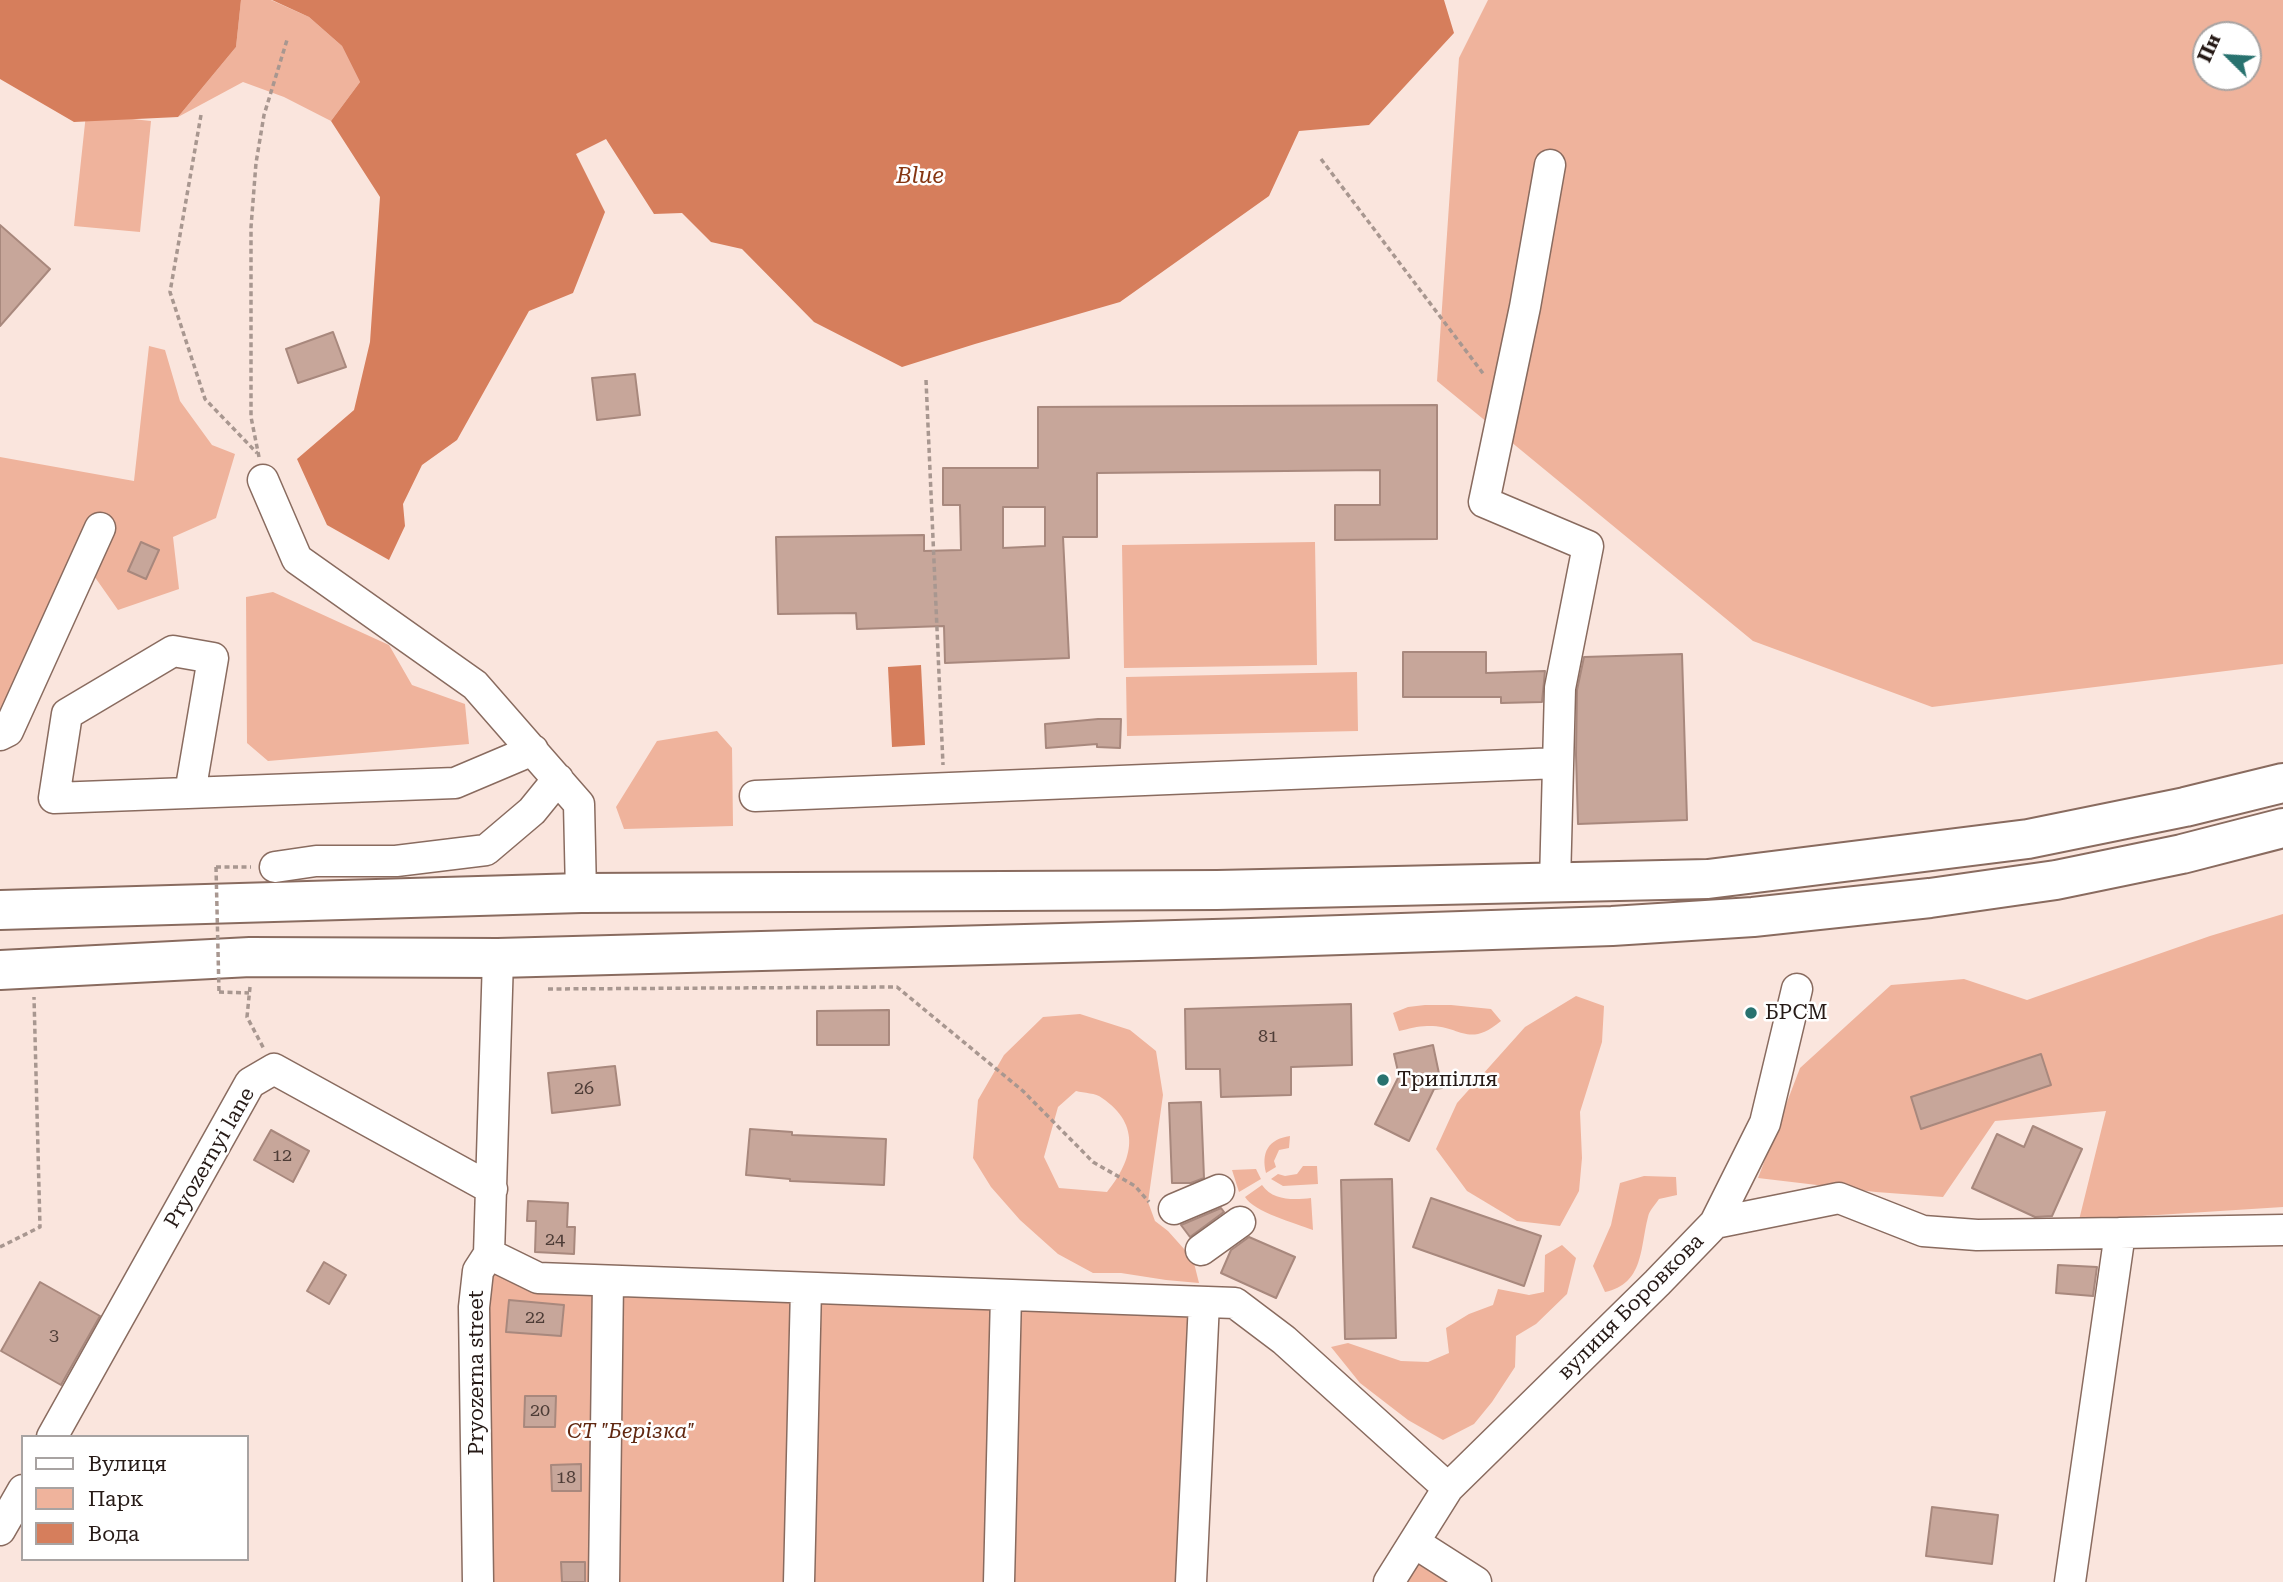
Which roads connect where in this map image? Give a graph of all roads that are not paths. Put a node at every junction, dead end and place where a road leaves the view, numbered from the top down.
1 (1550, 165) dead end
2 (261, 467) road end
3 (100, 528) dead end
4 (0, 735) edge
5 (533, 750) junction
6 (1558, 763) junction
7 (558, 779) junction
8 (2283, 783) edge
9 (190, 793) junction
10 (755, 796) dead end
11 (2283, 828) edge
12 (1555, 883) junction
13 (281, 884) junction
14 (581, 893) junction
15 (0, 910) edge
16 (17, 969) edge
17 (498, 973) junction
18 (1797, 989) dead end
19 (492, 1189) junction
20 (1219, 1190) dead end
21 (1162, 1206) road end
22 (1240, 1222) dead end
23 (1715, 1223) junction
24 (2283, 1230) edge
25 (2120, 1233) junction
26 (1201, 1250) dead end
27 (489, 1254) junction
28 (608, 1281) junction
29 (806, 1288) junction
30 (1006, 1295) junction
31 (1204, 1302) junction
32 (53, 1435) edge
33 (1448, 1488) junction
34 (21, 1493) edge
35 (0, 1530) edge
36 (1415, 1543) junction
37 (478, 1582) edge
38 (604, 1582) edge
39 (799, 1582) edge
40 (999, 1582) edge
41 (1191, 1582) edge
42 (1390, 1582) edge
43 (1476, 1582) edge
44 (2070, 1582) edge

1 - 6 street
2 - 5 street
3 - 4 street
5 - 7 street
5 - 9 street
6 - 10 street
6 - 12 street
7 - 13 street
7 - 14 street
8 - 12 main road
9 - 9 street
11 - 17 main road
12 - 14 main road
13 - 14 main road
13 - 15 main road
16 - 17 main road
17 - 19 street, Pryozerna street
18 - 23 street, вулиця Боровкова
19 - 27 street, Pryozerna street
19 - 32 street, Pryozernyi lane
20 - 21 street
22 - 26 street
23 - 25 street
23 - 33 street, вулиця Боровкова
24 - 25 street
25 - 44 street
27 - 28 street
27 - 37 street, Pryozerna street
28 - 29 street
28 - 38 street
29 - 30 street
29 - 39 street
30 - 31 street
30 - 40 street
31 - 33 street
31 - 41 street
33 - 36 street, вулиця Боровкова
34 - 35 street
36 - 42 street, вулиця Боровкова
36 - 43 street

